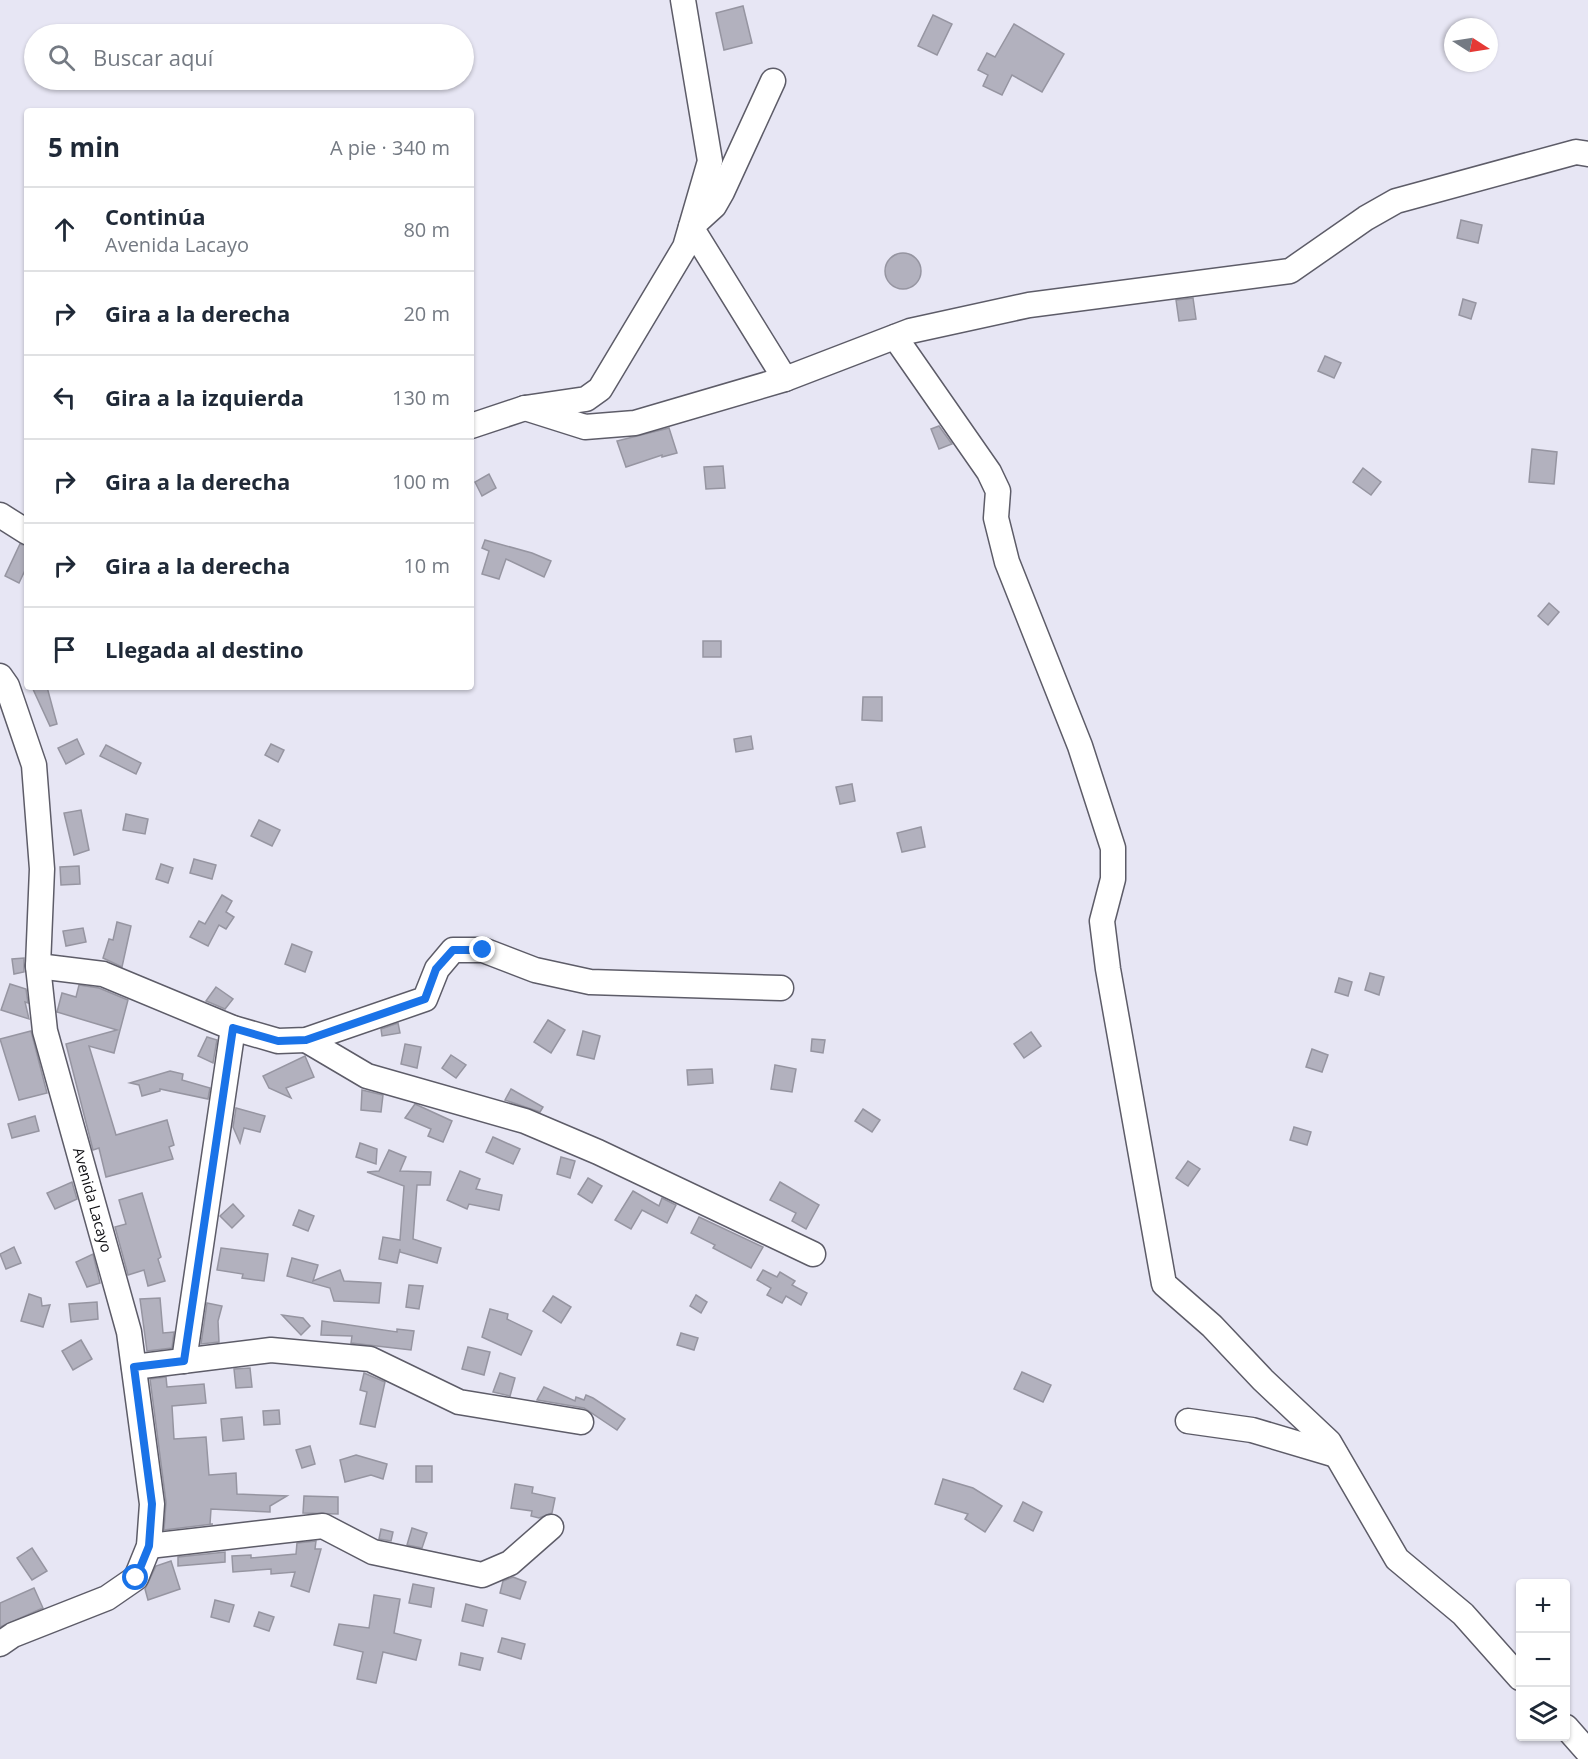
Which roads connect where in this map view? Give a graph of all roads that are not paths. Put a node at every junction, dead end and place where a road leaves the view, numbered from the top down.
1 (684, 0) edge
2 (773, 81) dead end
3 (1588, 154) edge
4 (692, 226) junction
5 (895, 337) junction
6 (786, 379) junction
7 (525, 408) junction
8 (474, 425) edge
9 (0, 515) edge
10 (24, 530) edge
11 (0, 676) edge
12 (39, 966) junction
13 (781, 987) dead end
14 (233, 1028) junction
15 (306, 1040) junction
16 (813, 1254) dead end
17 (184, 1361) junction
18 (134, 1367) junction
19 (1188, 1421) dead end
20 (581, 1422) dead end
21 (1336, 1455) junction
22 (551, 1527) dead end
23 (149, 1546) junction
24 (0, 1644) edge
25 (1516, 1672) edge
26 (1570, 1732) edge
27 (1588, 1752) edge

1 - 4 street
2 - 4 street
3 - 5 street
4 - 6 street
4 - 7 street
5 - 6 street
5 - 21 street
6 - 7 street
7 - 8 street
9 - 10 street
11 - 12 street, Avenida Lacayo
12 - 14 street
12 - 18 street, Avenida Lacayo
13 - 15 street
14 - 15 street
14 - 17 street
15 - 16 street
17 - 18 street
17 - 20 street
18 - 23 street, Avenida Lacayo
19 - 21 street
21 - 25 street
22 - 23 street
23 - 24 street, Avenida Lacayo
26 - 27 street

